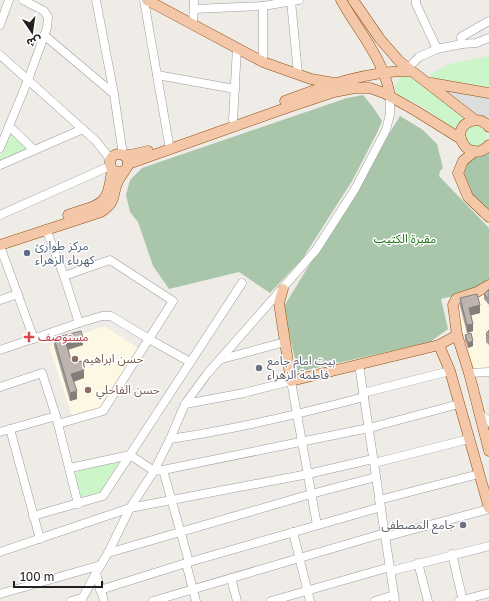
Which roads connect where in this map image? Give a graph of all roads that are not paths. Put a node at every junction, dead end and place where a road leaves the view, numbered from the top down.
1 (9, 0) edge
2 (23, 0) edge
3 (96, 0) edge
4 (145, 0) edge
5 (194, 0) edge
6 (341, 0) edge
7 (353, 0) edge
8 (291, 1) edge
9 (415, 1) edge
10 (263, 6) junction
11 (194, 9) junction
12 (489, 21) edge
13 (0, 25) edge
14 (193, 25) junction
15 (44, 35) junction
16 (489, 38) edge
17 (462, 44) junction
18 (237, 48) junction
19 (437, 49) junction
20 (0, 55) edge
21 (263, 62) junction
22 (406, 70) junction
23 (384, 72) junction
24 (298, 74) junction
25 (157, 75) junction
26 (422, 78) junction
27 (28, 80) junction
28 (336, 83) junction
29 (388, 85) junction
30 (235, 89) junction
31 (489, 93) edge
32 (114, 94) junction
33 (390, 96) junction
34 (233, 120) junction
35 (475, 120) junction
36 (488, 124) edge
37 (9, 126) junction
38 (83, 129) junction
39 (461, 139) junction
40 (169, 144) junction
41 (0, 148) edge
42 (488, 148) edge
43 (34, 150) junction
44 (475, 151) junction
45 (123, 155) junction
46 (0, 165) edge
47 (111, 165) junction
48 (126, 167) junction
49 (0, 215) edge
50 (489, 217) edge
51 (46, 229) junction
52 (0, 238) edge
53 (0, 245) edge
54 (64, 276) junction
55 (242, 283) dead end
56 (489, 285) edge
57 (283, 289) junction
58 (18, 294) junction
59 (0, 300) edge
60 (79, 323) junction
61 (457, 335) junction
62 (34, 338) junction
63 (148, 339) junction
64 (285, 342) junction
65 (439, 345) junction
66 (0, 350) edge
67 (222, 359) junction
68 (190, 362) junction
69 (359, 365) junction
70 (450, 371) junction
71 (489, 372) edge
72 (469, 373) junction
73 (292, 381) junction
74 (0, 387) edge
75 (363, 395) junction
76 (185, 404) junction
77 (459, 404) junction
78 (479, 413) junction
79 (297, 415) junction
80 (57, 420) junction
81 (489, 422) edge
82 (368, 428) junction
83 (10, 429) junction
84 (0, 432) edge
85 (170, 439) junction
86 (469, 439) junction
87 (302, 443) junction
88 (489, 451) edge
89 (130, 455) junction
90 (374, 461) junction
91 (70, 468) junction
92 (163, 470) junction
93 (154, 471) junction
94 (308, 474) junction
95 (479, 474) junction
96 (376, 477) junction
97 (311, 494) junction
98 (171, 501) junction
99 (78, 504) junction
100 (380, 504) junction
101 (130, 508) junction
102 (489, 509) edge
103 (34, 516) junction
104 (317, 525) junction
105 (293, 532) junction
106 (180, 533) junction
107 (385, 535) junction
108 (40, 538) junction
109 (489, 546) edge
110 (0, 552) edge
111 (108, 554) junction
112 (452, 554) junction
113 (299, 557) junction
114 (188, 562) junction
115 (418, 563) junction
116 (101, 565) junction
117 (390, 569) junction
118 (96, 573) junction
119 (231, 578) junction
120 (193, 589) junction
121 (100, 590) junction
122 (307, 590) junction
123 (489, 593) edge
124 (0, 594) edge
125 (395, 598) edge
126 (81, 599) edge
127 (71, 601) edge
128 (104, 601) edge
129 (153, 601) edge
130 (196, 601) edge
131 (237, 601) edge
132 (271, 601) edge
133 (310, 601) edge
134 (375, 601) edge
135 (428, 601) edge
136 (461, 601) edge

1 - 13 street
2 - 15 street
3 - 32 street
4 - 14 main road
4 - 25 street
5 - 11 street
6 - 23 main road
7 - 22 main road
8 - 10 street
8 - 24 street
9 - 19 street
10 - 11 street
10 - 21 street
11 - 14 street
12 - 17 street
14 - 18 main road
15 - 27 street
15 - 32 street
16 - 17 street
17 - 19 street
18 - 21 main road
18 - 30 street
19 - 22 street
20 - 27 street
21 - 24 main road
22 - 23 main road
22 - 26 main road
22 - 29 main road
23 - 28 main road
23 - 29 main road
24 - 28 main road
25 - 30 street
25 - 40 street
26 - 31 main road
26 - 35 main road
27 - 37 street
27 - 38 street
28 - 34 main road
29 - 33 main road
30 - 34 street
32 - 45 street
33 - 39 main road
33 - 48 main road
33 - 57 street
34 - 40 main road
35 - 36 main road
35 - 39 main road
37 - 41 street
37 - 43 street
38 - 43 street
38 - 47 street
39 - 44 main road
40 - 45 main road
42 - 44 main road
43 - 46 street
44 - 50 main road
45 - 47 main road
45 - 48 main road
47 - 48 main road
47 - 49 street
47 - 52 main road
48 - 51 main road
51 - 53 main road
51 - 54 street
53 - 58 street
54 - 60 street
54 - 63 street
55 - 68 street
56 - 61 main road
57 - 64 main road
57 - 67 street
58 - 59 street
58 - 62 street
60 - 62 street
60 - 63 street
61 - 65 main road
61 - 72 main road
62 - 66 street
63 - 68 street
63 - 80 street
64 - 67 street
64 - 73 main road
65 - 69 main road
65 - 70 main road
67 - 76 street
68 - 89 street
69 - 73 main road
69 - 75 street
70 - 75 street
70 - 77 main road
71 - 72 street
72 - 78 main road
73 - 76 street
73 - 79 street
74 - 80 street
75 - 79 street
75 - 82 street
76 - 85 street
77 - 82 street
77 - 86 main road
78 - 81 street
78 - 88 main road
79 - 85 street
79 - 87 street
80 - 83 street
80 - 91 street
82 - 87 street
82 - 90 street
83 - 84 street
83 - 103 street
85 - 93 street
86 - 90 street
86 - 95 main road
87 - 92 street
87 - 94 street
89 - 91 street
89 - 93 street
89 - 99 street
90 - 94 street
90 - 96 street
91 - 99 street
92 - 93 street
92 - 98 street
93 - 101 street
94 - 97 street
94 - 98 street
95 - 100 street
95 - 102 main road
96 - 97 street
96 - 100 street
97 - 104 street
97 - 106 street
98 - 101 street
98 - 106 street
99 - 103 street
100 - 104 street
100 - 107 street
101 - 108 street
101 - 111 street
102 - 107 street
103 - 108 street
104 - 105 street
105 - 113 street
105 - 114 street
106 - 111 street
106 - 114 street
107 - 113 street
107 - 117 street
108 - 110 street
109 - 112 street
111 - 116 street
112 - 115 street
112 - 136 street
113 - 119 street
113 - 122 street
114 - 120 street
114 - 121 street
115 - 117 street
115 - 135 street
116 - 118 street
116 - 124 street
117 - 122 street
117 - 125 street
118 - 121 street
118 - 126 street
119 - 120 street
119 - 131 street
120 - 129 street
120 - 130 street
121 - 128 street
122 - 132 street
122 - 133 street
123 - 136 street
125 - 134 street
126 - 127 street

